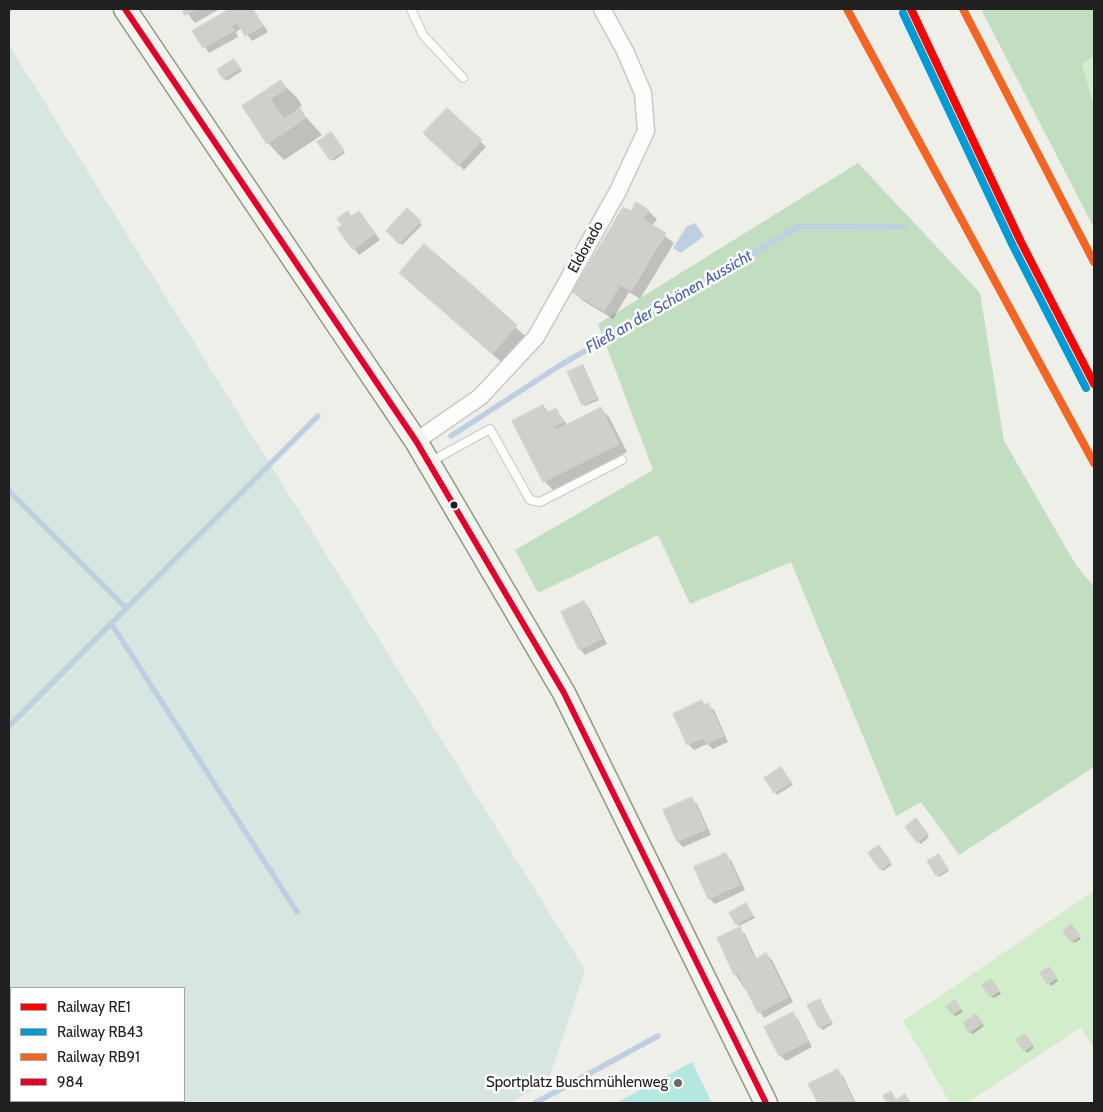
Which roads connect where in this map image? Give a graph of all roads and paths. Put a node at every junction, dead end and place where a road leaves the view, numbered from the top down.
1 (12, 9) edge
2 (125, 9) edge
3 (411, 9) edge
4 (602, 9) edge
5 (9, 12) edge
6 (462, 78) dead end
7 (416, 441) junction
8 (622, 460) dead end
9 (429, 463) junction
10 (766, 1103) edge

1 - 5 path
2 - 7 street
3 - 6 lane
4 - 7 street, Eldorado
7 - 9 street
8 - 9 lane
9 - 10 street

